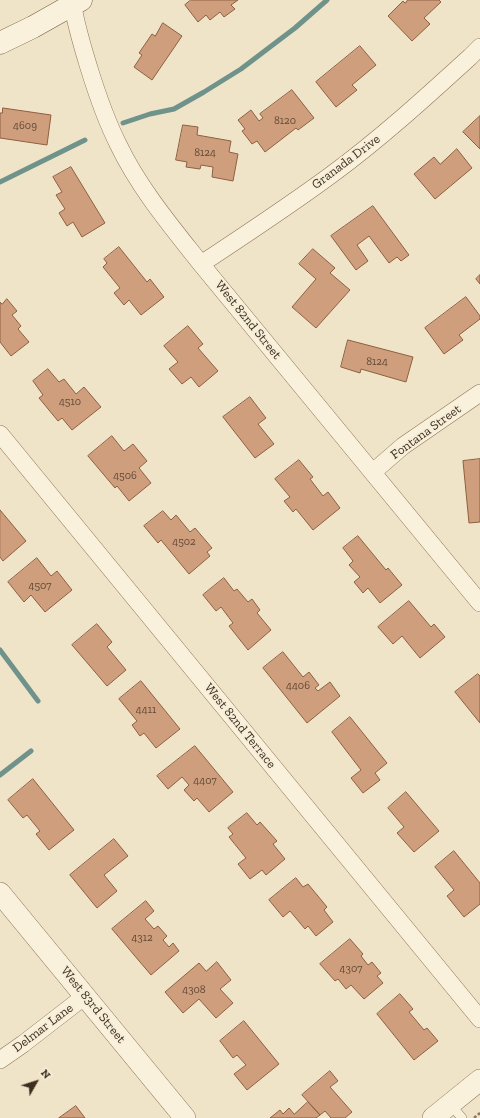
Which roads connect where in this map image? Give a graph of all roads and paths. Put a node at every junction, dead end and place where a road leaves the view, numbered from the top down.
1 (75, 2) edge
2 (0, 43) edge
3 (480, 47) edge
4 (201, 264) junction
5 (480, 393) edge
6 (0, 434) edge
7 (373, 472) junction
8 (480, 603) edge
9 (0, 893) edge
10 (85, 996) junction
11 (480, 1019) edge
12 (0, 1060) edge
13 (480, 1080) edge
14 (456, 1111) edge
15 (480, 1113) edge
16 (186, 1118) edge
17 (433, 1118) edge
18 (473, 1118) edge

1 - 2 main road
1 - 4 street, West 82nd Street
3 - 4 street, Granada Drive
4 - 7 street, West 82nd Street
5 - 7 street, Fontana Street
6 - 11 street, West 82nd Terrace
7 - 8 street, West 82nd Street
9 - 10 street, West 83rd Street
10 - 12 street, Delmar Lane
10 - 16 street, West 83rd Street
13 - 14 street
14 - 17 street
15 - 18 path

